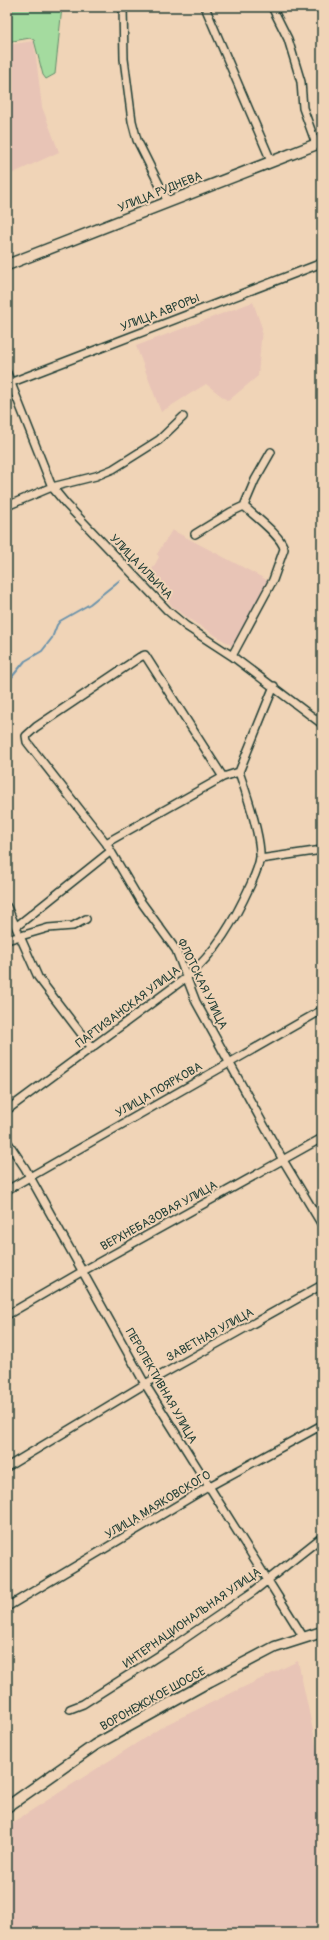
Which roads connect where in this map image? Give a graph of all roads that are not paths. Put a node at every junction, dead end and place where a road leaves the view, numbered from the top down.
1 (123, 7) edge
2 (205, 7) edge
3 (272, 7) edge
4 (319, 143) edge
5 (270, 161) junction
6 (168, 202) junction
7 (322, 263) edge
8 (7, 265) edge
9 (7, 373) edge
10 (9, 383) edge
11 (183, 417) dead end
12 (271, 452) dead end
13 (52, 487) junction
14 (7, 506) edge
15 (244, 506) junction
16 (195, 534) dead end
17 (232, 656) junction
18 (274, 686) junction
19 (322, 724) edge
20 (239, 772) junction
21 (223, 778) junction
22 (106, 843) junction
23 (322, 850) edge
24 (111, 851) junction
25 (260, 859) junction
26 (7, 907) edge
27 (86, 919) dead end
28 (17, 926) junction
29 (19, 936) junction
30 (7, 940) edge
31 (186, 978) junction
32 (322, 1010) edge
33 (92, 1048) junction
34 (229, 1062) junction
35 (7, 1110) edge
36 (322, 1138) edge
37 (7, 1141) edge
38 (283, 1160) junction
39 (30, 1177) junction
40 (7, 1190) edge
41 (322, 1225) edge
42 (83, 1271) junction
43 (322, 1285) edge
44 (7, 1315) edge
45 (146, 1384) junction
46 (322, 1425) edge
47 (7, 1467) edge
48 (208, 1487) junction
49 (322, 1537) edge
50 (268, 1580) junction
51 (7, 1607) edge
52 (322, 1632) edge
53 (304, 1638) junction
54 (70, 1709) dead end
55 (7, 1808) edge

1 - 6 street
2 - 5 street
3 - 4 street
4 - 5 main road, УЛИЦА РУДНЕВА
5 - 6 main road, УЛИЦА РУДНЕВА
6 - 8 main road, УЛИЦА РУДНЕВА
7 - 10 street, УЛИЦА АВРОРЫ
9 - 10 street, УЛИЦА ИЛЬИЧА
10 - 13 street, УЛИЦА ИЛЬИЧА
11 - 13 street
12 - 15 street
13 - 14 street
13 - 17 street, УЛИЦА ИЛЬИЧА
15 - 16 street
15 - 17 street
17 - 18 street, УЛИЦА ИЛЬИЧА
18 - 19 street, УЛИЦА ИЛЬИЧА
18 - 20 street
20 - 21 street
20 - 25 street
21 - 22 street
21 - 22 street, ФЛОТСКАЯ УЛИЦА
22 - 24 street, ФЛОТСКАЯ УЛИЦА
23 - 25 street
24 - 28 street
24 - 31 street, ФЛОТСКАЯ УЛИЦА
25 - 31 street, ПАРТИЗАНСКАЯ УЛИЦА
26 - 28 street
27 - 29 street
28 - 29 street
29 - 30 street
29 - 33 street
31 - 33 street, ПАРТИЗАНСКАЯ УЛИЦА
31 - 34 street, ФЛОТСКАЯ УЛИЦА
32 - 34 street, УЛИЦА ПОЯРКОВА
33 - 35 street, ПАРТИЗАНСКАЯ УЛИЦА
34 - 38 street, ФЛОТСКАЯ УЛИЦА
34 - 39 street, УЛИЦА ПОЯРКОВА
36 - 38 street, ВЕРХНЕБАЗОВАЯ УЛИЦА
37 - 39 street, ПЕРСПЕКТИВНАЯ УЛИЦА
38 - 41 street, ФЛОТСКАЯ УЛИЦА
38 - 42 street, ВЕРХНЕБАЗОВАЯ УЛИЦА
39 - 40 street, УЛИЦА ПОЯРКОВА
39 - 42 street, ПЕРСПЕКТИВНАЯ УЛИЦА
42 - 44 street, ВЕРХНЕБАЗОВАЯ УЛИЦА
42 - 45 street, ПЕРСПЕКТИВНАЯ УЛИЦА
43 - 45 street, ЗАВЕТНАЯ УЛИЦА
45 - 47 street, ЗАВЕТНАЯ УЛИЦА
45 - 48 street, ПЕРСПЕКТИВНАЯ УЛИЦА
46 - 48 street, УЛИЦА МАЯКОВСКОГО
48 - 50 street, ПЕРСПЕКТИВНАЯ УЛИЦА
48 - 51 street, УЛИЦА МАЯКОВСКОГО
49 - 50 street, ИНТЕРНАЦИОНАЛЬНАЯ УЛИЦА
50 - 53 street, ПЕРСПЕКТИВНАЯ УЛИЦА
50 - 54 street, ИНТЕРНАЦИОНАЛЬНАЯ УЛИЦА
52 - 53 main road, ВОРОНЕЖСКОЕ ШОССЕ
53 - 55 main road, ВОРОНЕЖСКОЕ ШОССЕ

